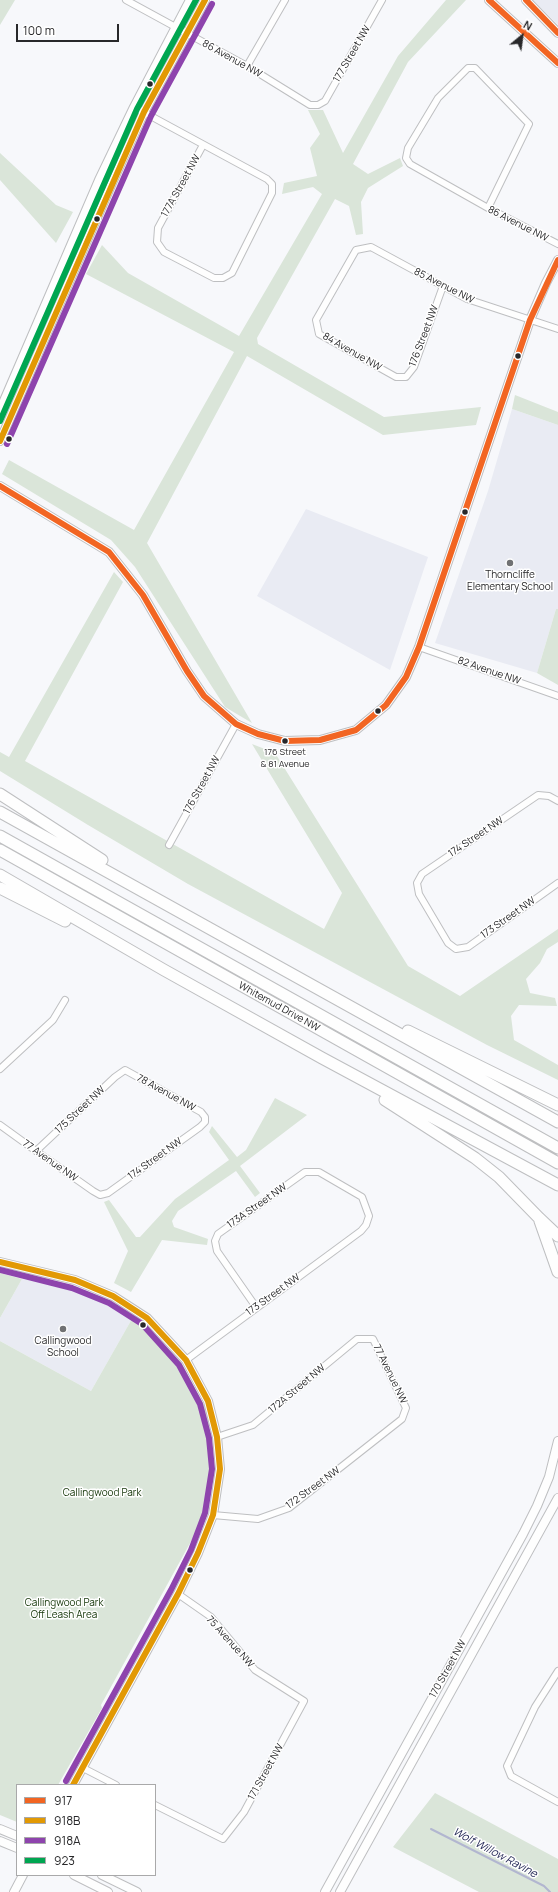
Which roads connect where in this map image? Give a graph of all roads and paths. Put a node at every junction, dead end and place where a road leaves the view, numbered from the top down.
1 (126, 0) edge
2 (190, 0) edge
3 (205, 0) edge
4 (285, 0) edge
5 (382, 0) edge
6 (489, 0) edge
7 (526, 0) edge
8 (175, 27) junction
9 (186, 33) junction
10 (558, 33) edge
11 (558, 63) edge
12 (247, 66) junction
13 (318, 105) joint
14 (134, 107) junction
15 (144, 112) junction
16 (203, 145) junction
17 (488, 208) junction
18 (558, 244) edge
19 (558, 260) edge
20 (443, 286) junction
21 (316, 320) joint
22 (530, 320) junction
23 (558, 329) edge
24 (396, 377) joint
25 (0, 410) edge
26 (0, 441) edge
27 (0, 486) edge
28 (419, 647) junction
29 (558, 696) edge
30 (236, 724) junction
31 (0, 794) edge
32 (558, 801) edge
33 (0, 812) edge
34 (0, 836) edge
35 (169, 845) dead end
36 (0, 850) edge
37 (0, 875) edge
38 (558, 883) edge
39 (0, 888) edge
40 (214, 931) junction
41 (456, 949) joint
42 (164, 970) junction
43 (65, 1000) dead end
44 (371, 1017) junction
45 (322, 1058) junction
46 (0, 1069) edge
47 (126, 1070) joint
48 (558, 1105) edge
49 (205, 1117) joint
50 (558, 1122) edge
51 (0, 1125) edge
52 (558, 1148) edge
53 (36, 1151) junction
54 (558, 1163) edge
55 (305, 1172) joint
56 (558, 1185) edge
57 (100, 1195) joint
58 (539, 1218) junction
59 (558, 1236) edge
60 (0, 1262) edge
61 (558, 1272) edge
62 (256, 1307) junction
63 (373, 1339) joint
64 (186, 1360) junction
65 (406, 1408) joint
66 (217, 1437) junction
67 (558, 1441) edge
68 (558, 1498) edge
69 (213, 1515) junction
70 (178, 1594) junction
71 (558, 1671) edge
72 (304, 1701) joint
73 (83, 1768) junction
74 (74, 1784) edge
75 (114, 1784) edge
76 (558, 1802) edge
77 (156, 1806) edge
78 (0, 1829) edge
79 (16, 1836) edge
80 (0, 1841) edge
81 (16, 1848) edge
82 (22, 1876) edge
83 (76, 1876) edge
84 (104, 1876) edge
85 (14, 1892) edge
86 (108, 1892) edge
87 (137, 1892) edge
88 (325, 1892) edge
89 (340, 1892) edge

1 - 8 street, 86 Avenue NW
2 - 8 main road
3 - 9 main road
4 - 12 street
5 - 13 street, 177 Street NW
6 - 11 main road
7 - 10 main road
8 - 9 street, 86 Avenue NW
8 - 14 main road
9 - 12 street, 86 Avenue NW
9 - 15 main road
12 - 13 street, 86 Avenue NW
14 - 15 street
14 - 25 main road
15 - 16 street
15 - 26 main road
16 - 16 street, 177A Street NW
17 - 17 street, 86 Avenue NW
17 - 18 street, 86 Avenue NW
19 - 22 main road
20 - 21 street, 85 Avenue NW
20 - 22 street, 85 Avenue NW
20 - 24 street, 176 Street NW
21 - 24 street, 84 Avenue NW
22 - 23 street, 85 Avenue NW
22 - 28 main road
27 - 30 main road
28 - 29 street, 82 Avenue NW
28 - 30 main road
30 - 35 street, 176 Street NW
31 - 40 highway
32 - 41 street, 174 Street NW
33 - 40 highway
34 - 52 highway, Whitemud Drive NW
36 - 54 highway, Whitemud Drive NW
37 - 42 highway
38 - 41 street, 173 Street NW
39 - 42 highway
40 - 44 highway
42 - 45 highway
43 - 46 street
44 - 48 highway
44 - 50 highway
45 - 56 highway
45 - 58 highway
47 - 49 street, 78 Avenue NW
47 - 53 street, 175 Street NW
49 - 57 street, 174 Street NW
51 - 53 street, 77 Avenue NW
53 - 57 street, 77 Avenue NW
55 - 62 street, 173A Street NW
55 - 62 street, 173 Street NW
58 - 59 highway
58 - 61 highway
60 - 64 main road
62 - 64 street, 173 Street NW
63 - 65 street, 77 Avenue NW
63 - 66 street, 172A Street NW
64 - 66 main road
65 - 69 street, 172 Street NW
66 - 69 main road
67 - 88 main road, 170 Street NW
68 - 89 main road, 170 Street NW
69 - 70 main road
70 - 72 street, 75 Avenue NW
70 - 73 main road
71 - 76 street
72 - 77 street, 171 Street NW
73 - 74 main road
73 - 75 street
78 - 79 main road
80 - 81 main road
82 - 85 main road
83 - 86 main road
84 - 87 main road

